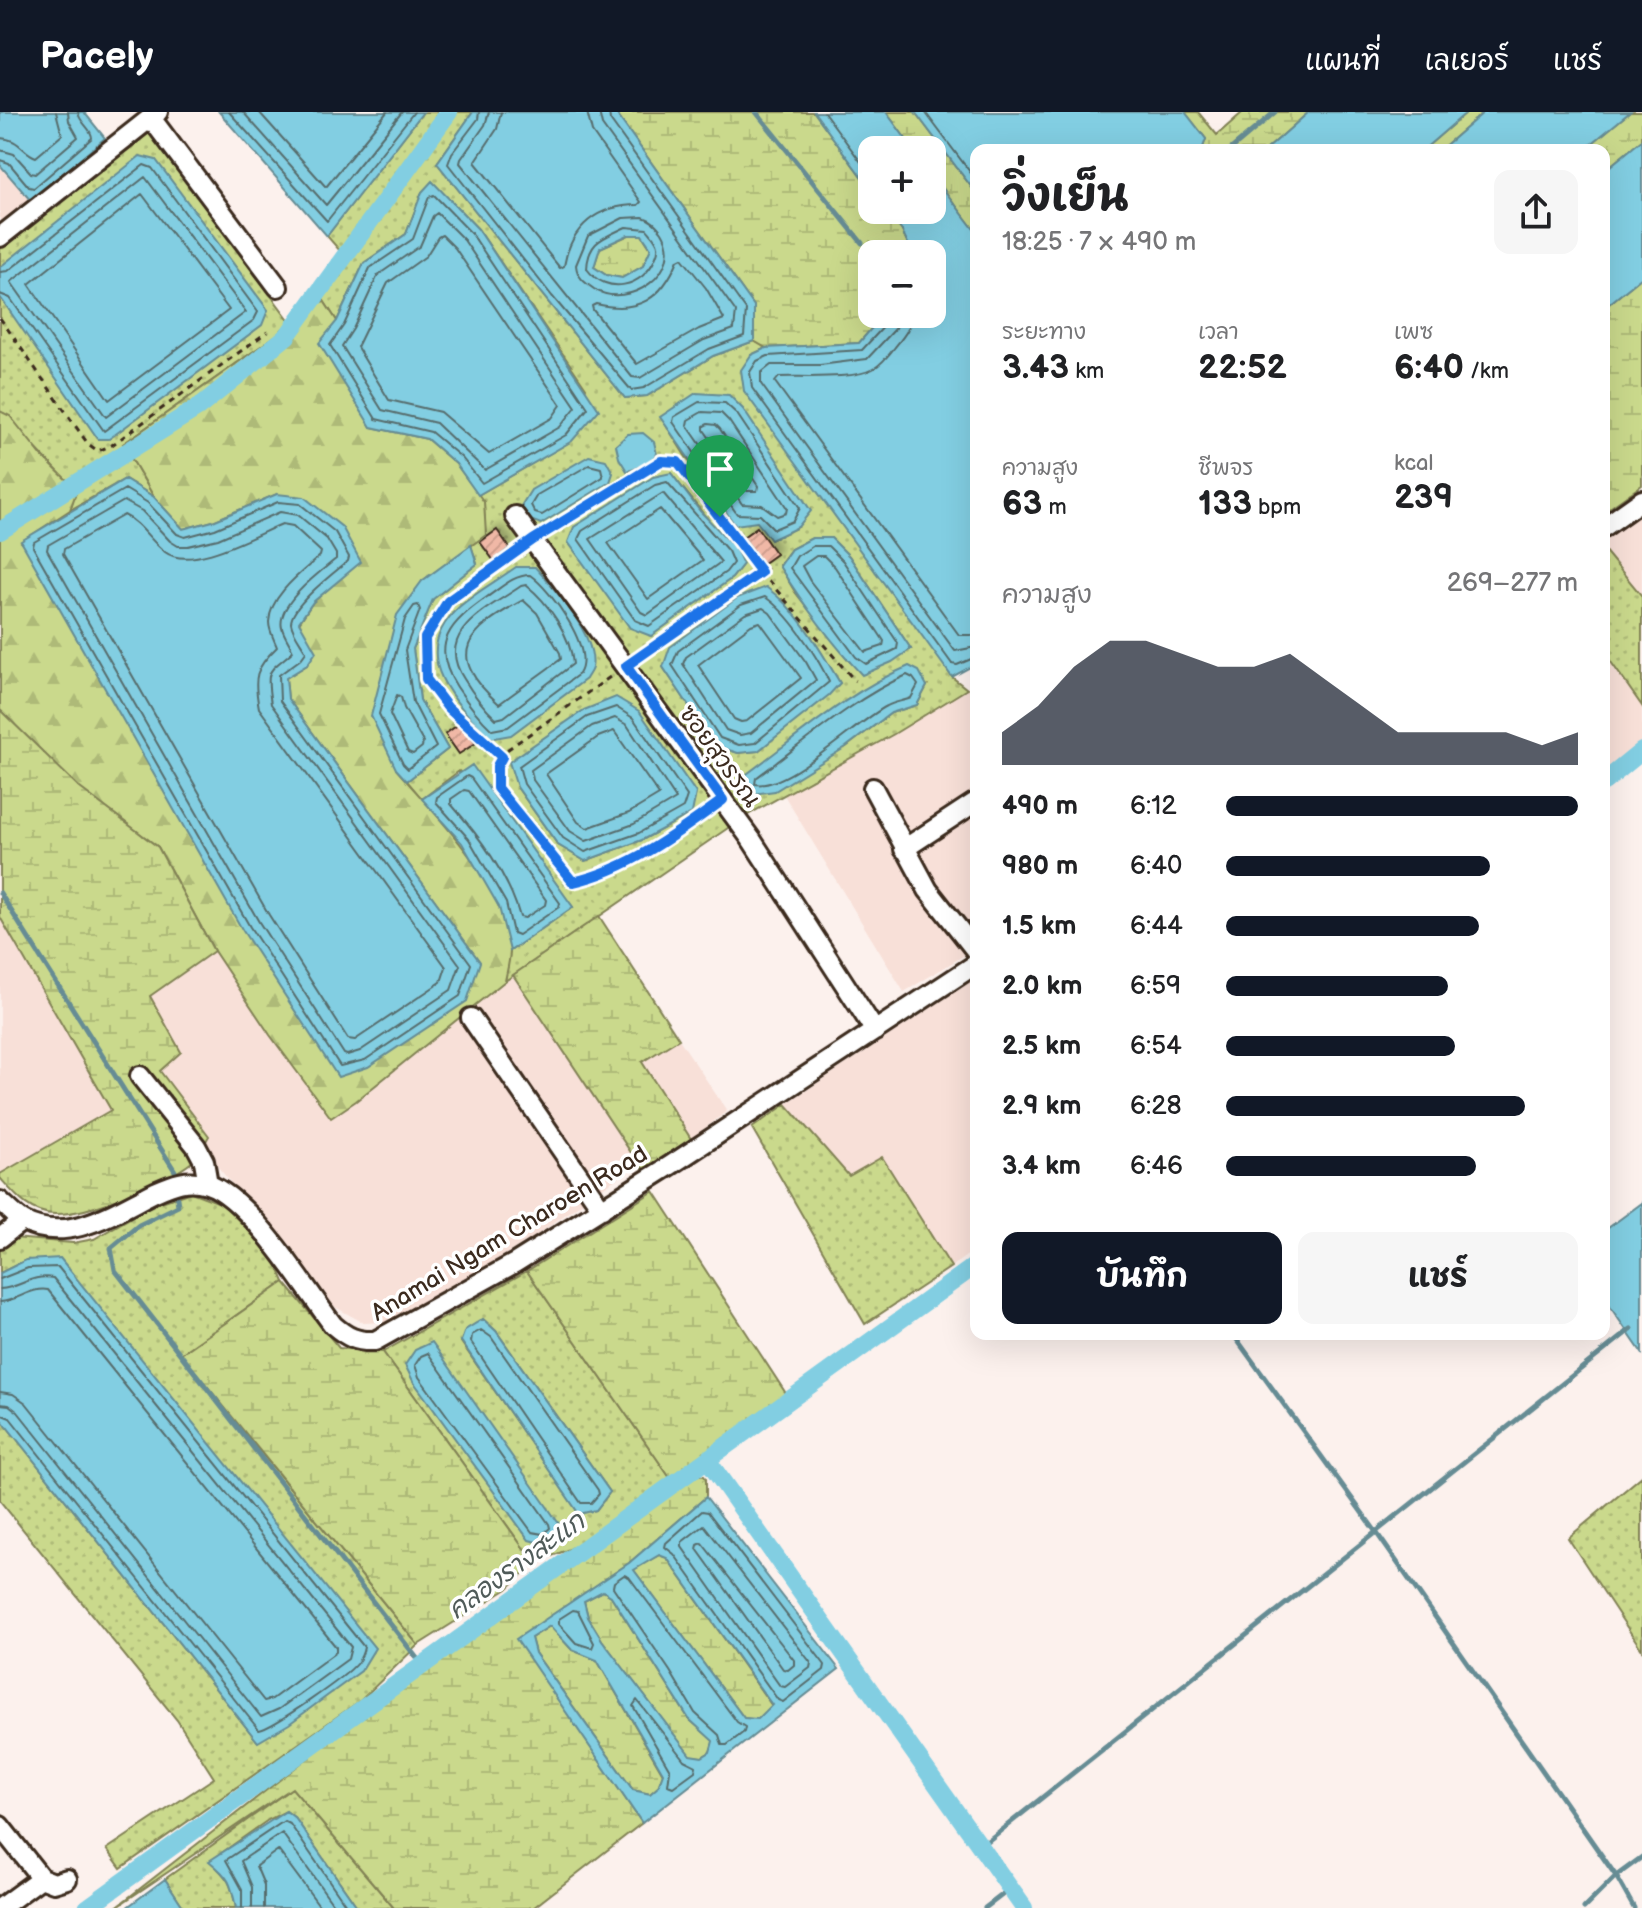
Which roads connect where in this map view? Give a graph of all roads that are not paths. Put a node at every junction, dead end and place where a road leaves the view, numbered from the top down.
1 (155, 115) edge
2 (0, 237) edge
3 (278, 287) dead end
4 (1642, 500) edge
5 (515, 516) dead end
6 (1610, 523) edge
7 (873, 788) dead end
8 (970, 806) edge
9 (904, 849) junction
10 (970, 943) edge
11 (970, 968) edge
12 (471, 1018) dead end
13 (875, 1031) junction
14 (140, 1076) dead end
15 (208, 1184) junction
16 (0, 1201) edge
17 (602, 1209) junction
18 (22, 1221) junction
19 (0, 1238) edge
20 (0, 1826) edge
21 (41, 1878) junction
22 (67, 1879) dead end
23 (0, 1908) edge

1 - 2 street
1 - 3 street
4 - 6 street
5 - 13 street, ซอยสุวรรณ
7 - 9 street
8 - 9 street
9 - 10 street
11 - 13 street, Anamai Ngam Charoen Road
12 - 17 street
13 - 17 street, Anamai Ngam Charoen Road
14 - 15 street
15 - 17 street, Anamai Ngam Charoen Road
15 - 18 street
16 - 18 street
18 - 19 street
20 - 21 street
21 - 22 street
21 - 23 street

